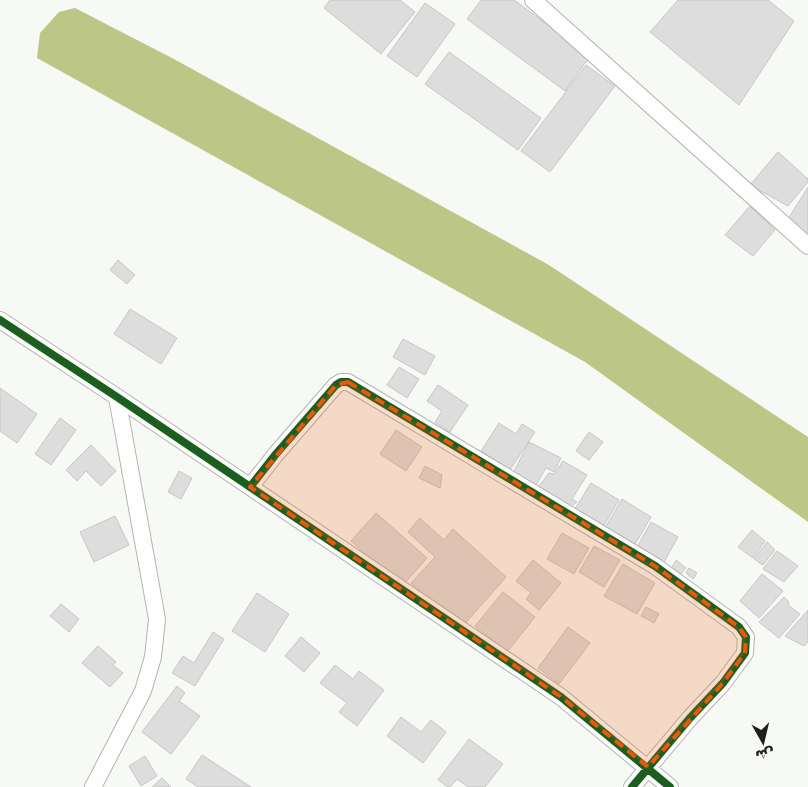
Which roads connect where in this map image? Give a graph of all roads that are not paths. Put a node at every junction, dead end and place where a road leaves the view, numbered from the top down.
1 (533, 0) edge
2 (808, 246) edge
3 (0, 320) edge
4 (117, 397) junction
5 (250, 487) junction
6 (648, 768) junction
7 (93, 787) edge
8 (632, 787) edge
9 (670, 787) edge

1 - 2 street
3 - 4 street
4 - 5 street
4 - 7 street
5 - 6 street
5 - 6 street
6 - 8 street
6 - 9 street

